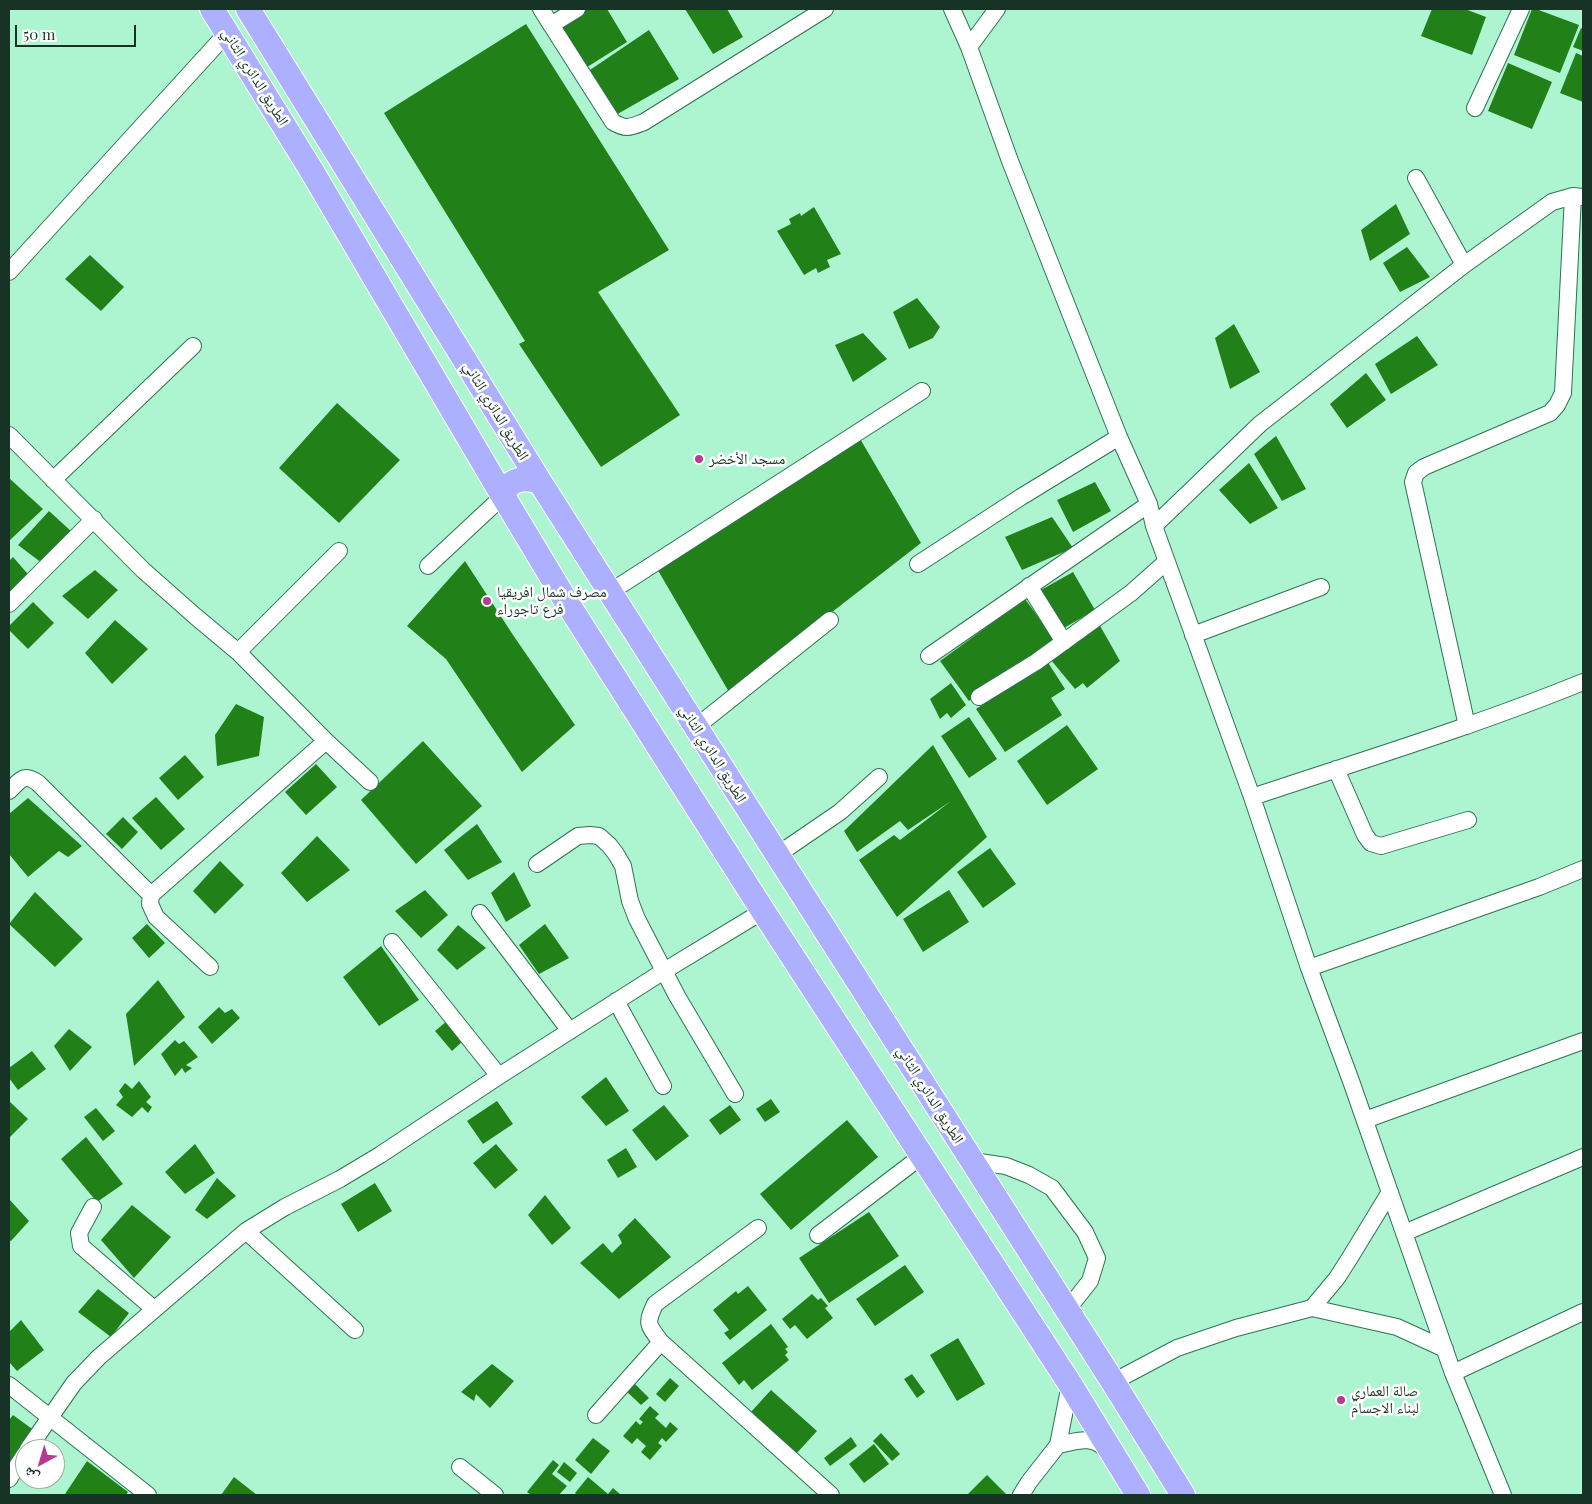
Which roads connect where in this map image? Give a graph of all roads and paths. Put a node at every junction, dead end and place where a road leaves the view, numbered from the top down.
1 (212, 9) edge
2 (248, 9) edge
3 (541, 9) edge
4 (577, 9) edge
5 (826, 9) edge
6 (952, 9) edge
7 (997, 9) edge
8 (1521, 9) edge
9 (551, 25) junction
10 (228, 33) junction
11 (969, 47) junction
12 (1475, 108) dead end
13 (1416, 178) dead end
14 (1578, 196) edge
15 (1464, 265) junction
16 (9, 272) edge
17 (193, 346) dead end
18 (922, 391) dead end
19 (489, 398) junction
20 (456, 417) junction
21 (9, 435) edge
22 (1119, 437) junction
23 (53, 480) junction
24 (540, 482) junction
25 (503, 496) junction
26 (1149, 504) junction
27 (94, 519) junction
28 (1154, 526) junction
29 (338, 551) dead end
30 (1166, 562) junction
31 (918, 564) dead end
32 (428, 566) dead end
33 (1029, 586) junction
34 (1320, 587) dead end
35 (610, 592) junction
36 (9, 604) edge
37 (830, 620) dead end
38 (1193, 635) junction
39 (1064, 642) junction
40 (238, 652) junction
41 (929, 656) dead end
42 (1583, 682) edge
43 (979, 697) dead end
44 (1467, 726) junction
45 (696, 727) junction
46 (326, 741) junction
47 (1336, 769) junction
48 (879, 777) dead end
49 (370, 782) dead end
50 (9, 791) edge
51 (1252, 796) junction
52 (1468, 820) dead end
53 (777, 855) junction
54 (537, 864) dead end
55 (1583, 869) edge
56 (151, 895) junction
57 (763, 911) junction
58 (480, 913) dead end
59 (392, 942) dead end
60 (210, 966) dead end
61 (1309, 968) junction
62 (664, 970) junction
63 (616, 1001) junction
64 (570, 1031) junction
65 (1583, 1041) edge
66 (499, 1076) junction
67 (663, 1086) dead end
68 (735, 1094) dead end
69 (1365, 1120) junction
70 (923, 1155) junction
71 (1583, 1158) edge
72 (972, 1161) junction
73 (1390, 1192) junction
74 (93, 1207) dead end
75 (758, 1228) dead end
76 (246, 1231) junction
77 (1404, 1233) junction
78 (818, 1235) dead end
79 (1312, 1308) junction
80 (154, 1309) junction
81 (1067, 1310) junction
82 (1583, 1312) edge
83 (355, 1330) dead end
84 (660, 1342) junction
85 (1445, 1349) junction
86 (1453, 1373) junction
87 (1113, 1382) junction
88 (1070, 1384) junction
89 (9, 1385) edge
90 (596, 1415) dead end
91 (51, 1417) junction
92 (35, 1439) edge
93 (1058, 1445) junction
94 (460, 1467) dead end
95 (1132, 1486) edge
96 (148, 1495) edge
97 (495, 1495) edge
98 (831, 1495) edge
99 (1021, 1495) edge
100 (1183, 1495) edge
101 (1503, 1495) edge

1 - 10 highway, الطريق الدائري الثاني
2 - 19 highway, الطريق الدائري الثاني
3 - 9 street
4 - 9 street
5 - 9 street
6 - 11 street
7 - 11 street
8 - 12 street
10 - 16 street
10 - 20 highway, الطريق الدائري الثاني
11 - 22 street
13 - 15 street
14 - 15 street
14 - 44 street
15 - 28 street
17 - 23 street
18 - 35 street
19 - 20 highway
19 - 24 highway, الطريق الدائري الثاني
20 - 25 highway, الطريق الدائري الثاني
21 - 23 street
22 - 26 street
22 - 31 street
23 - 27 street
24 - 25 highway
24 - 35 highway, الطريق الدائري الثاني
25 - 32 street
25 - 57 highway, الطريق الدائري الثاني
26 - 28 street
26 - 33 street
27 - 36 street
27 - 40 street
28 - 30 street
29 - 40 street
30 - 38 street
30 - 39 street
33 - 39 street
33 - 41 street
34 - 38 street
35 - 45 highway, الطريق الدائري الثاني
37 - 45 street
38 - 51 street
39 - 43 street
40 - 46 street
42 - 44 street
44 - 47 street
45 - 53 highway, الطريق الدائري الثاني
46 - 49 street
46 - 56 street
47 - 51 street
47 - 52 street
48 - 53 street
50 - 56 street
51 - 61 street
53 - 72 highway, الطريق الدائري الثاني
54 - 62 street
55 - 61 street
56 - 60 street
57 - 62 street
57 - 70 highway, الطريق الدائري الثاني
58 - 64 street
59 - 66 street
61 - 69 street
62 - 63 street
62 - 68 street
63 - 64 street
63 - 67 street
64 - 66 street
65 - 69 street
66 - 76 street
69 - 73 street
70 - 78 street
70 - 88 highway, الطريق الدائري الثاني
71 - 77 street
72 - 81 highway, الطريق الدائري الثاني
72 - 81 street
73 - 77 street
73 - 79 street
74 - 80 street
75 - 84 street
76 - 80 street
76 - 83 street
77 - 85 street
79 - 85 street
79 - 87 street
80 - 91 street
81 - 87 highway, الطريق الدائري الثاني
82 - 86 street
84 - 90 street
84 - 98 street
85 - 86 street
86 - 101 street
87 - 100 highway, الطريق الدائري الثاني
88 - 93 street
88 - 95 highway, الطريق الدائري الثاني
89 - 91 street
91 - 92 street
91 - 96 street
93 - 95 street
93 - 99 street
94 - 97 street

